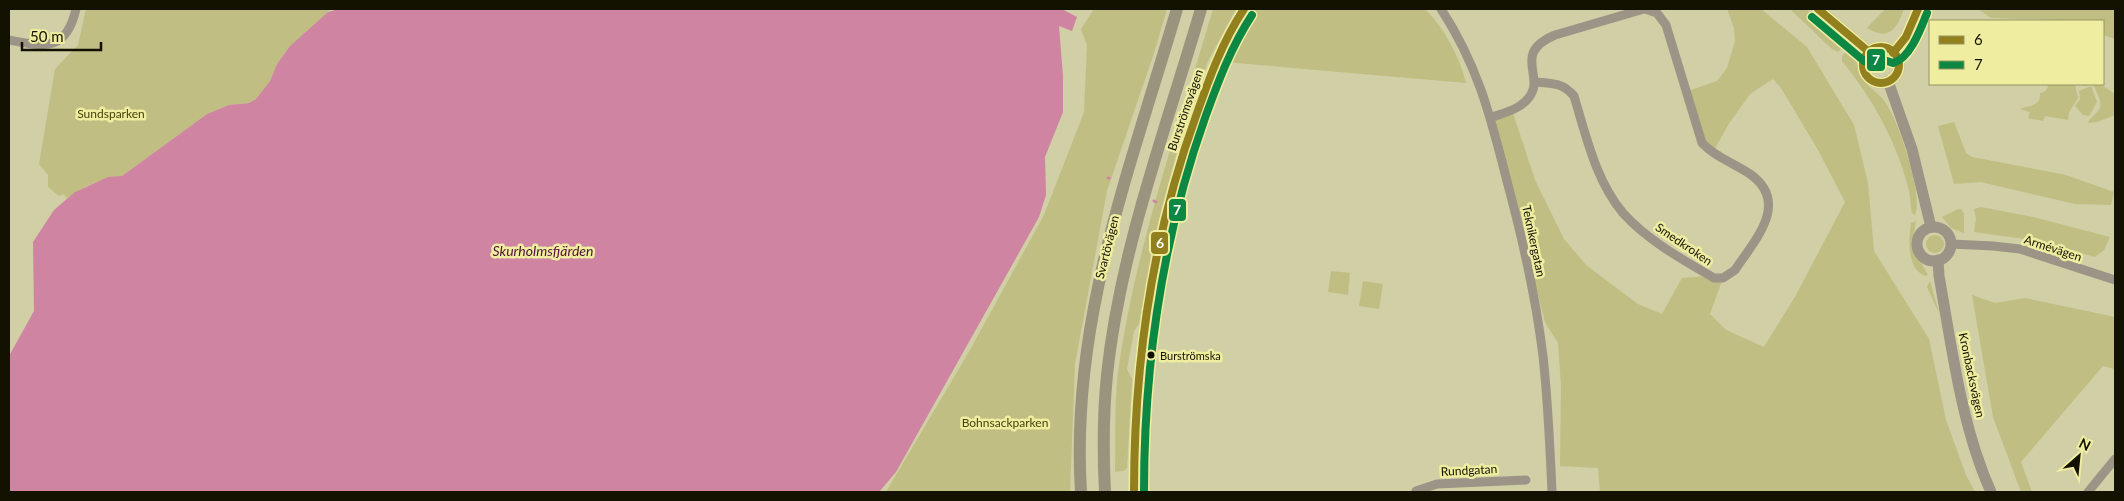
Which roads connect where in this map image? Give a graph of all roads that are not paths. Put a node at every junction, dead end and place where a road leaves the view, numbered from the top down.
1 (76, 9) edge
2 (1178, 9) edge
3 (1201, 9) edge
4 (1244, 9) edge
5 (1441, 9) edge
6 (1645, 9) edge
7 (1818, 9) edge
8 (1918, 9) edge
9 (9, 40) edge
10 (1869, 52) junction
11 (1894, 53) junction
12 (1888, 81) junction
13 (1536, 82) junction
14 (1492, 117) junction
15 (1931, 227) junction
16 (1951, 244) junction
17 (1938, 260) junction
18 (2115, 280) edge
19 (2115, 459) edge
20 (1526, 480) dead end
21 (1081, 492) edge
22 (1105, 492) edge
23 (1134, 492) edge
24 (1416, 492) edge
25 (1552, 492) edge
26 (1991, 492) edge
27 (2088, 492) edge

1 - 9 street
2 - 21 main road, Svartövägen
3 - 22 main road, Svartövägen
4 - 23 street, Burströmsvägen
5 - 14 street, Teknikergatan
6 - 13 street, Smedkroken
6 - 13 street, Smedkroken
7 - 10 street
8 - 11 street
10 - 11 street
10 - 12 street
11 - 12 street
12 - 15 street
13 - 14 street
14 - 25 street, Teknikergatan
15 - 16 street
15 - 17 street
16 - 17 street
16 - 18 street, Armévägen
17 - 26 street, Kronbacksvägen
19 - 27 street
20 - 24 street, Rundgatan

